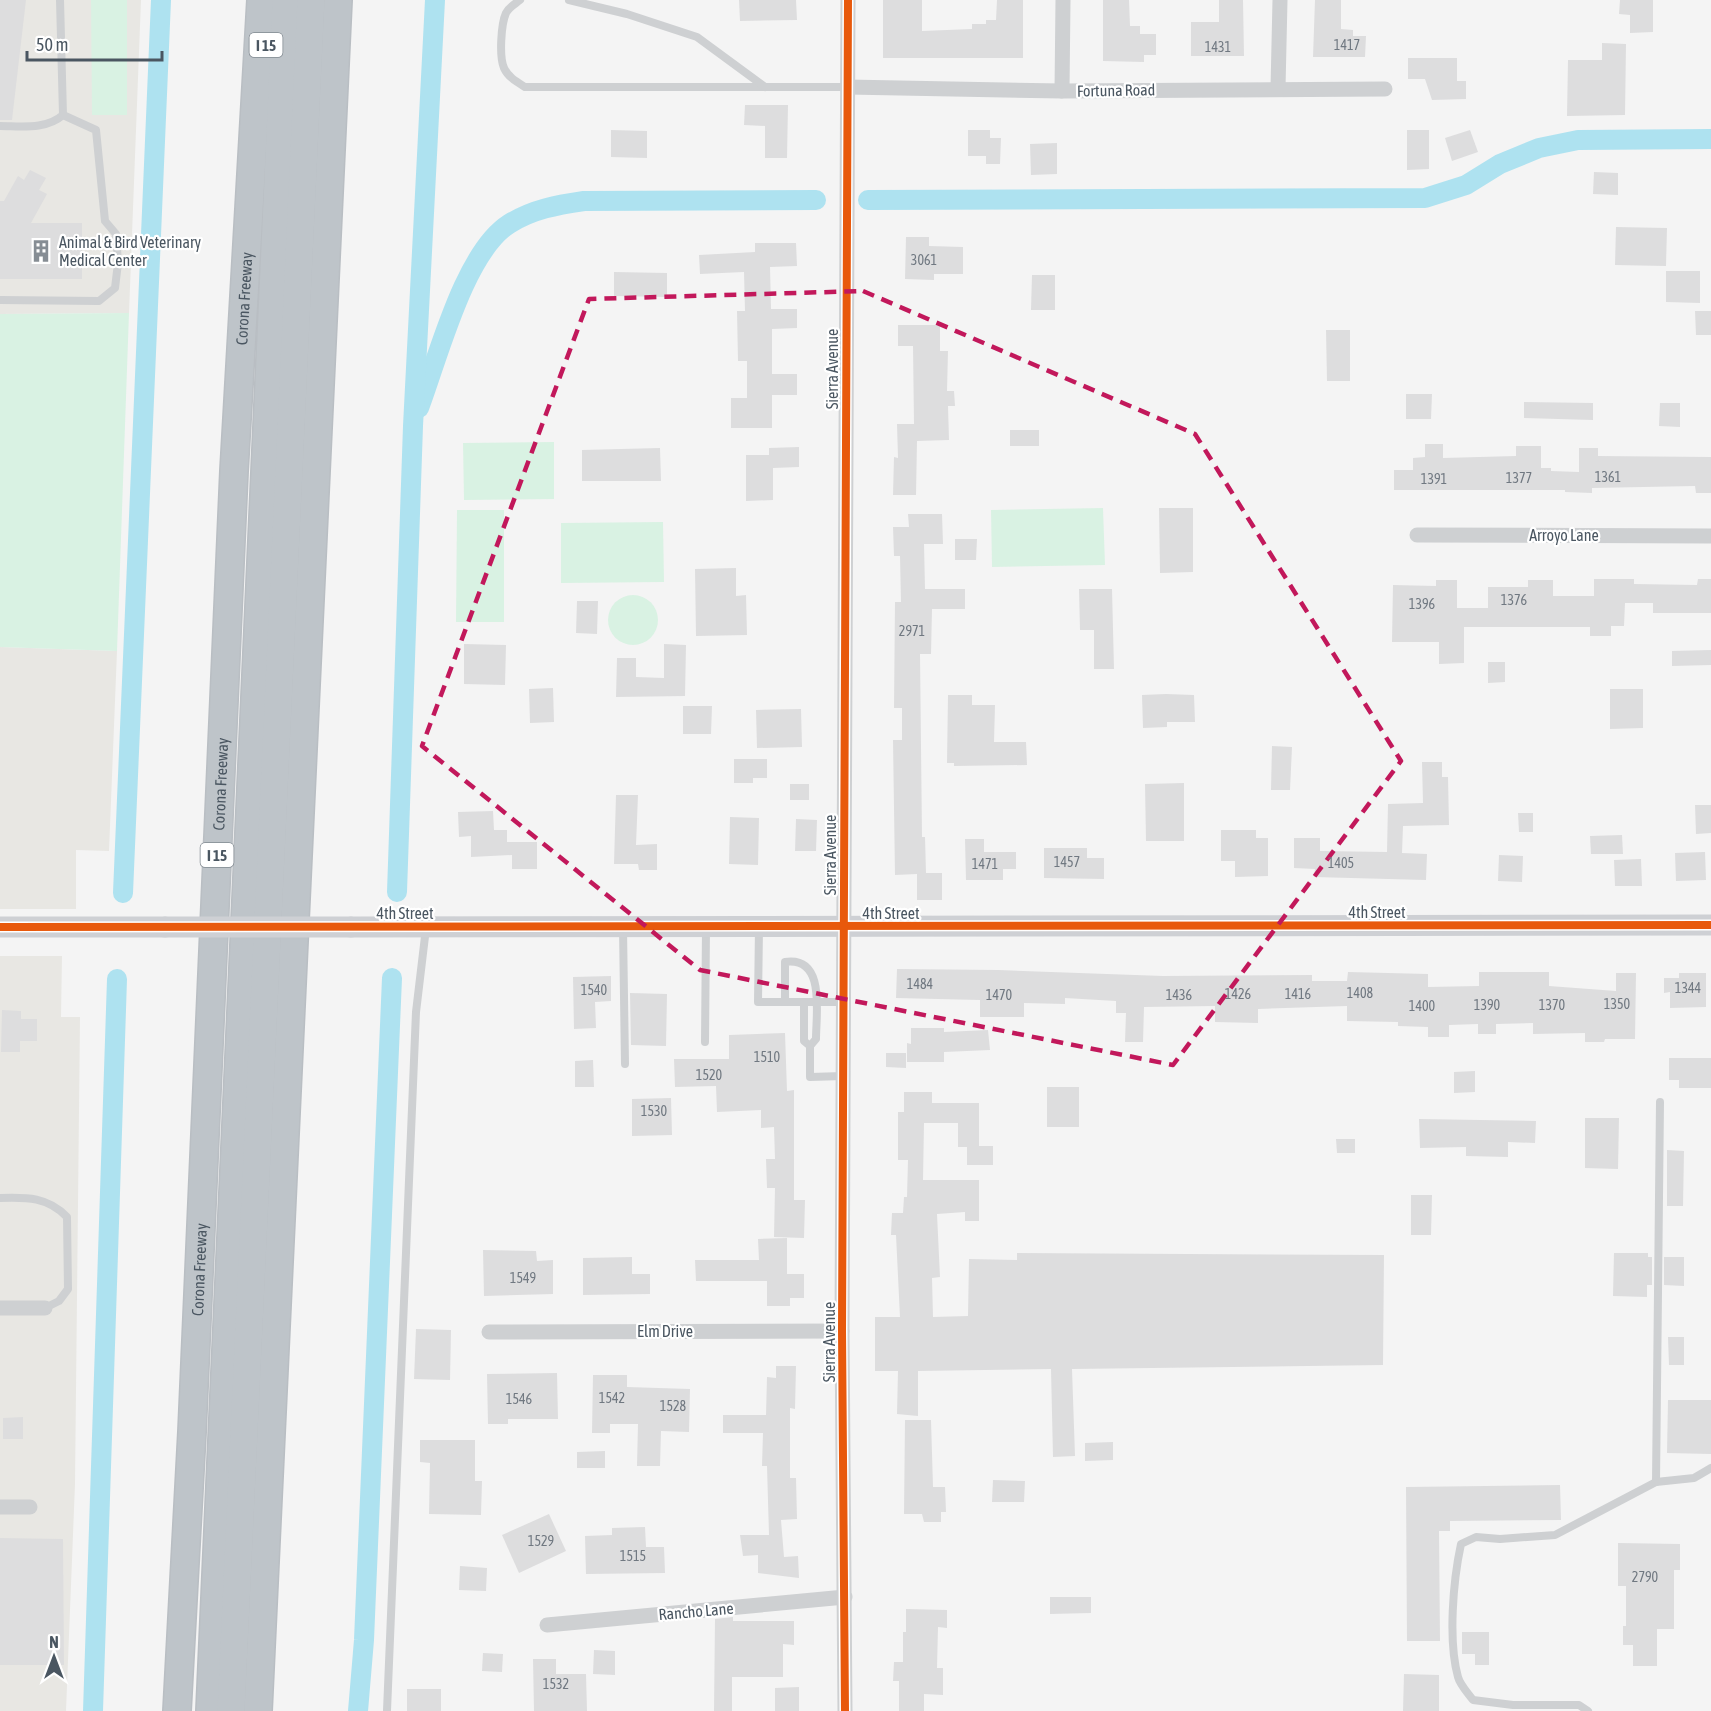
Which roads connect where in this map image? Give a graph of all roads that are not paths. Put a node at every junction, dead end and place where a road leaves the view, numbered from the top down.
1 (60, 0) edge
2 (261, 0) edge
3 (274, 0) edge
4 (286, 0) edge
5 (311, 0) edge
6 (323, 0) edge
7 (338, 0) edge
8 (520, 0) edge
9 (569, 0) edge
10 (848, 0) edge
11 (1063, 0) edge
12 (1280, 0) edge
13 (765, 87) junction
14 (847, 87) junction
15 (1278, 88) junction
16 (1385, 89) dead end
17 (257, 91) junction
18 (1062, 91) junction
19 (333, 95) junction
20 (63, 115) junction
21 (0, 126) edge
22 (0, 300) edge
23 (1417, 535) dead end
24 (1711, 536) edge
25 (1711, 925) edge
26 (759, 926) junction
27 (0, 927) edge
28 (422, 927) junction
29 (623, 927) junction
30 (706, 927) junction
31 (843, 927) junction
32 (785, 1002) junction
33 (804, 1002) junction
34 (816, 1002) junction
35 (843, 1002) junction
36 (705, 1042) dead end
37 (810, 1046) junction
38 (625, 1064) dead end
39 (843, 1076) junction
40 (1660, 1102) dead end
41 (0, 1198) edge
42 (0, 1308) edge
43 (45, 1308) joint
44 (842, 1331) junction
45 (489, 1332) dead end
46 (1711, 1468) edge
47 (1656, 1482) junction
48 (0, 1507) edge
49 (30, 1507) dead end
50 (845, 1597) junction
51 (547, 1625) dead end
52 (177, 1711) edge
53 (210, 1711) edge
54 (231, 1711) edge
55 (258, 1711) edge
56 (387, 1711) edge
57 (846, 1711) edge
58 (1588, 1711) edge

1 - 20 lane
2 - 17 highway, Corona Freeway / I 15
3 - 17 highway, I 15
4 - 53 highway
5 - 54 highway
6 - 19 highway
7 - 19 highway
8 - 13 lane
9 - 13 lane
10 - 14 street, Sierra Avenue
11 - 18 street
12 - 15 street
13 - 14 lane
14 - 18 street, Fortuna Road
14 - 31 street, Sierra Avenue
15 - 16 street, Fortuna Road
15 - 18 street, Fortuna Road
17 - 52 highway, Corona Freeway / I 15
19 - 55 highway
20 - 21 lane
20 - 22 lane
23 - 24 street, Arroyo Lane
25 - 31 street, 4th Street
26 - 30 street, 4th Street
26 - 31 street, 4th Street
26 - 32 lane
27 - 28 street, 4th Street, bridge
28 - 29 street, 4th Street
28 - 56 lane
29 - 30 street, 4th Street
29 - 38 lane
30 - 36 lane
31 - 35 street, Sierra Avenue
32 - 33 lane
32 - 34 lane
33 - 34 lane
33 - 37 lane
34 - 35 lane
34 - 37 lane
35 - 39 street, Sierra Avenue
37 - 39 lane
39 - 44 street, Sierra Avenue
40 - 47 lane
41 - 43 lane
42 - 43 street
44 - 45 street, Elm Drive
44 - 50 street, Sierra Avenue
46 - 47 lane
47 - 58 lane
48 - 49 street
50 - 51 street, Rancho Lane
50 - 57 street, Sierra Avenue

